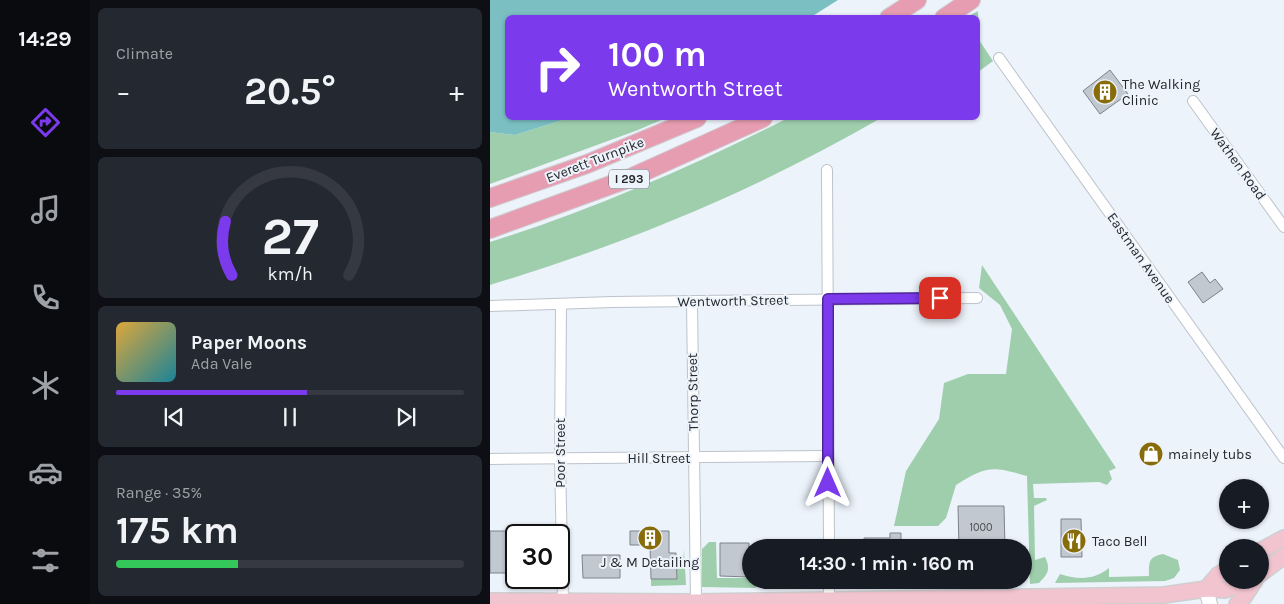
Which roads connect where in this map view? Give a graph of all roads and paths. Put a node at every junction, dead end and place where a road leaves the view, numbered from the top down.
1 (917, 0) edge
2 (971, 0) edge
3 (893, 15) edge
4 (948, 15) edge
5 (999, 58) dead end
6 (1193, 101) dead end
7 (692, 120) edge
8 (759, 120) edge
9 (827, 170) dead end
10 (490, 198) edge
11 (1284, 227) edge
12 (490, 229) edge
13 (977, 298) dead end
14 (828, 299) junction
15 (692, 302) junction
16 (561, 304) junction
17 (490, 306) edge
18 (828, 456) junction
19 (1284, 458) edge
20 (490, 459) edge
21 (560, 459) junction
22 (694, 459) junction
23 (1284, 538) edge
24 (829, 539) edge
25 (1269, 546) edge
26 (1284, 556) edge
27 (1269, 567) edge
28 (1219, 574) edge
29 (829, 589) edge
30 (1227, 589) edge
31 (1248, 589) edge
32 (1208, 597) edge
33 (829, 600) junction
34 (490, 601) edge
35 (563, 602) junction
36 (696, 602) junction
37 (1237, 604) edge

1 - 3 highway
2 - 4 highway
5 - 19 street, Eastman Avenue
6 - 11 street, Wathen Road
7 - 10 highway, Everett Turnpike / I 293
8 - 12 highway, Everett Turnpike / I 293
9 - 14 street
13 - 14 street, Wentworth Street
14 - 15 street, Wentworth Street
14 - 18 street
15 - 16 street, Wentworth Street
15 - 22 street, Thorp Street
16 - 17 street, Wentworth Street
16 - 21 street, Poor Street
18 - 22 street, Hill Street
18 - 24 street
20 - 21 street, Hill Street
21 - 22 street, Hill Street
21 - 35 street, Poor Street
22 - 36 street, Thorp Street
23 - 25 main road
26 - 27 main road
28 - 32 main road
29 - 33 street
30 - 32 main road
31 - 37 main road
32 - 33 main road
33 - 36 main road
34 - 35 main road
35 - 36 main road

